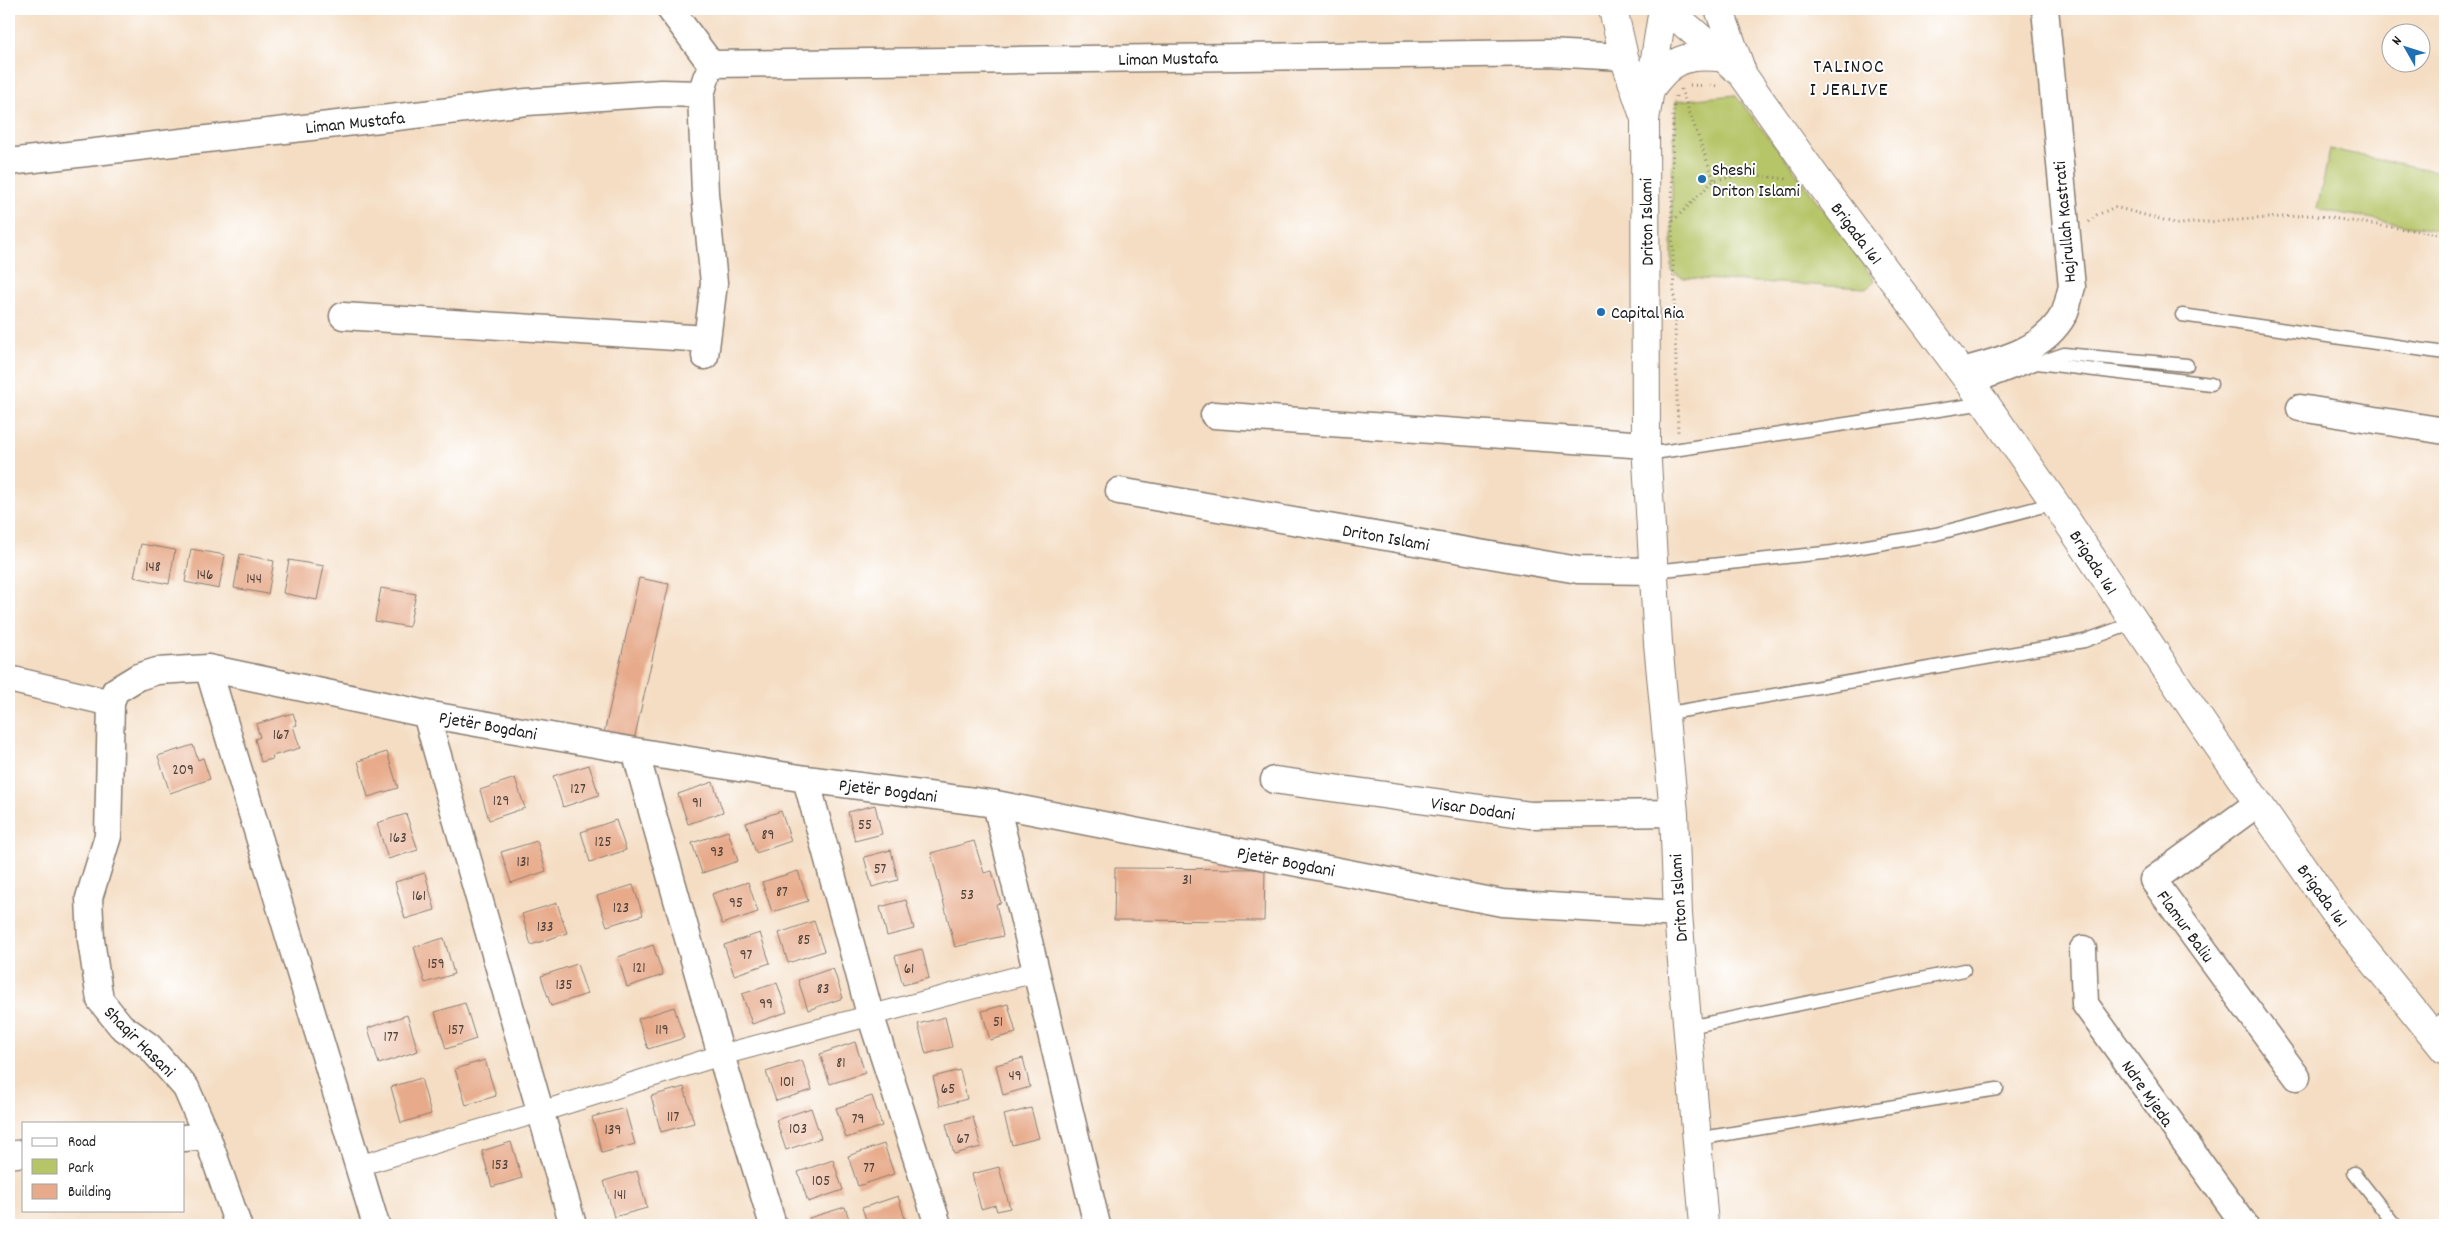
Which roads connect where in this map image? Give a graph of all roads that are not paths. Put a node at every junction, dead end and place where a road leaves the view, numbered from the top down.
1 (670, 9) edge
2 (1613, 9) edge
3 (1663, 9) edge
4 (1667, 9) edge
5 (1718, 9) edge
6 (2045, 9) edge
7 (1624, 58) junction
8 (711, 64) junction
9 (1733, 66) junction
10 (1649, 91) junction
11 (701, 94) junction
12 (1645, 120) junction
13 (9, 162) edge
14 (2182, 315) dead end
15 (343, 316) dead end
16 (2445, 353) edge
17 (2037, 363) junction
18 (2187, 365) dead end
19 (2211, 384) dead end
20 (1973, 387) junction
21 (2300, 408) dead end
22 (1214, 415) dead end
23 (2445, 431) edge
24 (1647, 449) junction
25 (1119, 491) dead end
26 (2055, 503) junction
27 (1654, 571) junction
28 (2134, 622) junction
29 (208, 668) junction
30 (9, 679) edge
31 (111, 703) junction
32 (426, 714) junction
33 (1664, 714) junction
34 (635, 751) junction
35 (806, 780) junction
36 (1274, 780) dead end
37 (2258, 803) junction
38 (996, 804) junction
39 (1674, 813) junction
40 (1678, 914) junction
41 (2083, 949) dead end
42 (1964, 970) dead end
43 (1035, 972) junction
44 (870, 1014) junction
45 (1689, 1027) junction
46 (2440, 1032) edge
47 (721, 1055) junction
48 (2297, 1077) dead end
49 (1997, 1088) dead end
50 (540, 1112) junction
51 (196, 1137) edge
52 (1697, 1139) junction
53 (22, 1154) edge
54 (9, 1155) edge
55 (358, 1166) junction
56 (2354, 1173) dead end
57 (238, 1225) edge
58 (376, 1225) edge
59 (573, 1225) edge
60 (773, 1225) edge
61 (938, 1225) edge
62 (1096, 1225) edge
63 (1704, 1225) edge
64 (2245, 1225) edge
65 (2395, 1225) edge

1 - 8 street
2 - 7 street, Driton Islami
3 - 10 street, Driton Islami
4 - 9 street, Brigada 161
5 - 9 street, Brigada 161
6 - 20 street, Hajrullah Kastrati
7 - 8 street, Liman Mustafa
7 - 12 street, Driton Islami
8 - 11 street
9 - 10 street
9 - 20 street, Brigada 161
10 - 12 street, Driton Islami
11 - 13 street, Liman Mustafa
11 - 15 street
12 - 24 street, Driton Islami
14 - 16 lane
17 - 18 lane
17 - 19 lane
17 - 20 lane
20 - 24 lane
20 - 26 street, Brigada 161
21 - 23 street
22 - 24 street
24 - 27 street, Driton Islami
25 - 27 street, Driton Islami
26 - 27 lane
26 - 28 street, Brigada 161
27 - 33 street, Driton Islami
28 - 33 lane
28 - 37 street, Brigada 161
29 - 31 street, Pjetër Bogdani
29 - 32 street, Pjetër Bogdani
29 - 55 street
30 - 31 street
31 - 51 street, Shaqir Hasani
32 - 34 street, Pjetër Bogdani
32 - 50 street
33 - 39 street, Driton Islami
34 - 35 street, Pjetër Bogdani
34 - 47 street
35 - 38 street, Pjetër Bogdani
35 - 44 street
36 - 39 street, Visar Dodani
37 - 46 street, Brigada 161
37 - 48 street, Flamur Baliu
38 - 40 street, Pjetër Bogdani
38 - 43 street
39 - 40 street, Driton Islami
40 - 45 street, Driton Islami
41 - 64 street, Ndre Mjeda
42 - 45 lane
43 - 44 street
43 - 62 street
44 - 47 street
44 - 61 street
45 - 52 street, Driton Islami
47 - 50 street
47 - 60 street
49 - 52 lane
50 - 55 street
50 - 59 street
51 - 57 street, Shaqir Hasani
52 - 63 street, Driton Islami
53 - 54 street
55 - 58 street
56 - 65 lane

